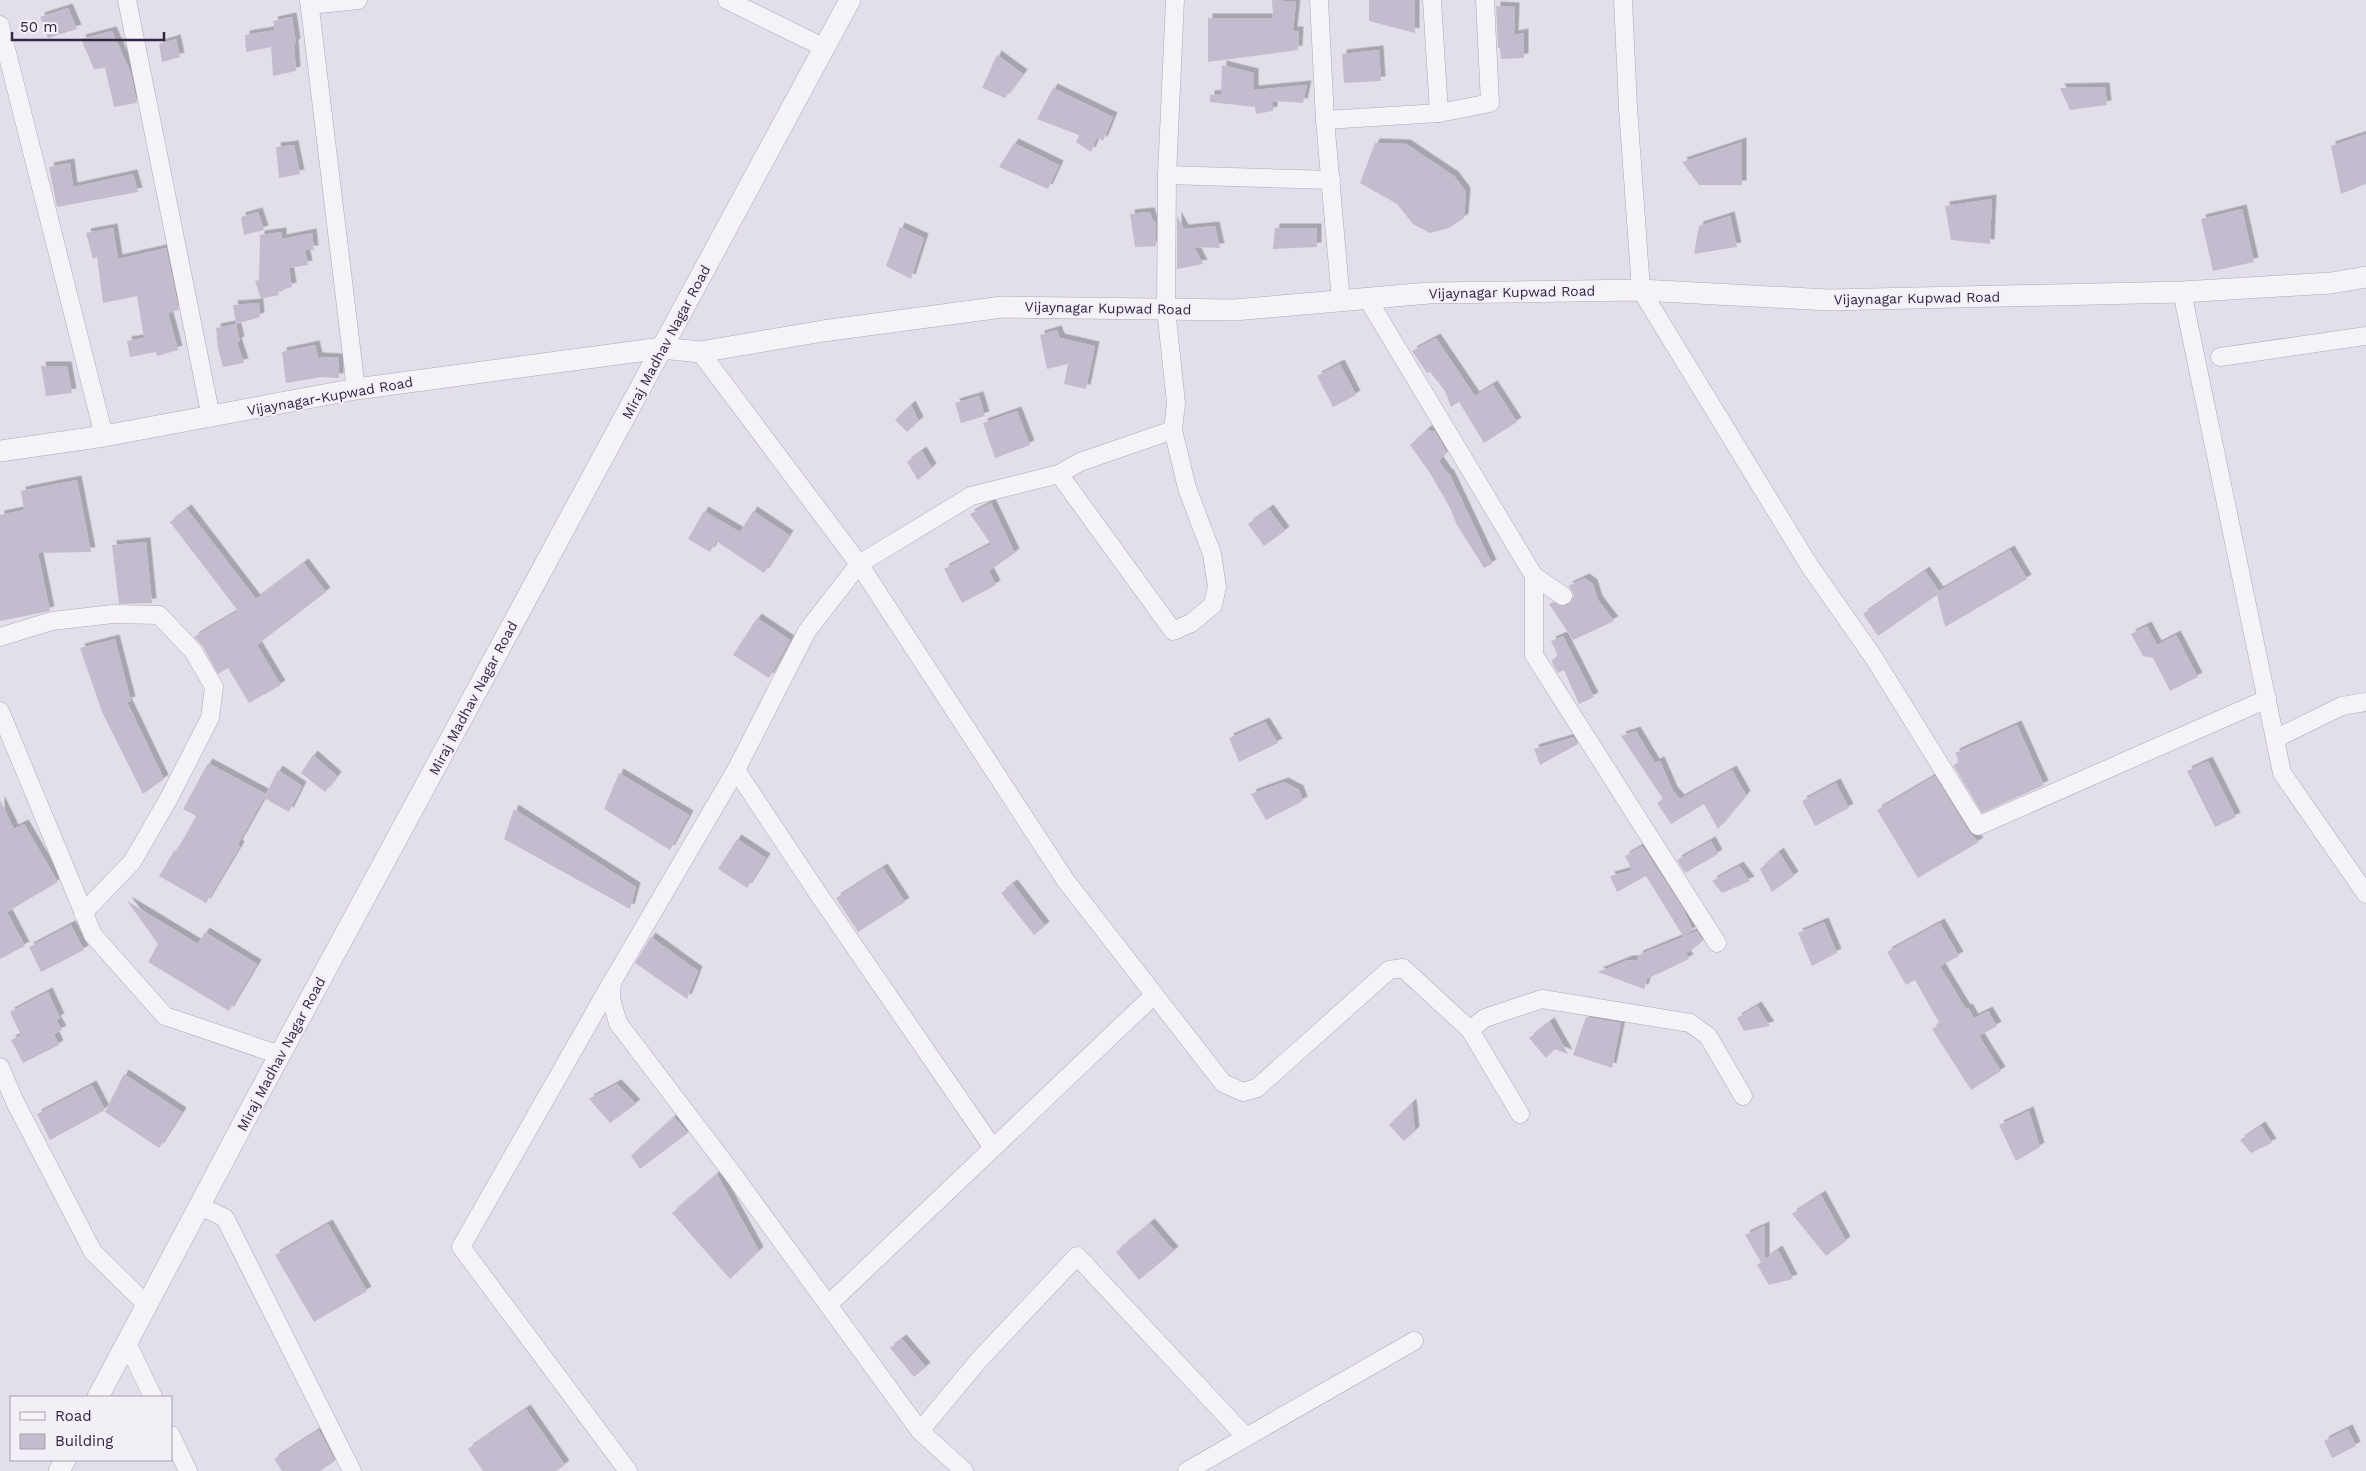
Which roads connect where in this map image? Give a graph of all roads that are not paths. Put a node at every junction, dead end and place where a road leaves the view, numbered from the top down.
1 (127, 0) edge
2 (358, 0) edge
3 (727, 0) edge
4 (850, 0) edge
5 (1175, 0) edge
6 (1319, 0) edge
7 (1432, 0) edge
8 (1485, 0) edge
9 (1623, 0) edge
10 (309, 3) edge
11 (0, 25) edge
12 (825, 48) junction
13 (1438, 113) junction
14 (1325, 120) junction
15 (1166, 175) junction
16 (1330, 180) junction
17 (2366, 277) edge
18 (1641, 290) junction
19 (2182, 292) junction
20 (1367, 298) junction
21 (1341, 300) junction
22 (1166, 310) junction
23 (2366, 336) edge
24 (662, 348) junction
25 (700, 352) junction
26 (2220, 358) dead end
27 (356, 389) junction
28 (211, 417) junction
29 (1172, 430) junction
30 (104, 436) junction
31 (0, 451) edge
32 (1059, 474) junction
33 (859, 564) junction
34 (1534, 576) junction
35 (1563, 596) dead end
36 (0, 637) edge
37 (2267, 699) junction
38 (2366, 702) edge
39 (0, 711) edge
40 (2275, 739) junction
41 (736, 770) junction
42 (2366, 894) edge
43 (82, 913) junction
44 (1717, 943) dead end
45 (612, 982) junction
46 (1154, 995) junction
47 (1470, 1030) junction
48 (280, 1055) junction
49 (0, 1067) edge
50 (1743, 1096) dead end
51 (1520, 1114) dead end
52 (993, 1148) junction
53 (200, 1206) junction
54 (147, 1305) junction
55 (828, 1305) junction
56 (1414, 1341) dead end
57 (127, 1343) junction
58 (99, 1396) edge
59 (153, 1396) edge
60 (920, 1431) junction
61 (172, 1437) edge
62 (1246, 1437) junction
63 (188, 1471) edge
64 (352, 1471) edge
65 (628, 1471) edge
66 (964, 1471) edge
67 (1187, 1471) edge

1 - 28 street
2 - 10 street
3 - 12 street
4 - 12 street, Miraj Madhav Nagar Road
5 - 15 street
6 - 14 street
7 - 13 street
8 - 13 street
9 - 18 street
10 - 27 street
11 - 30 street
12 - 24 street, Miraj Madhav Nagar Road
13 - 14 street
14 - 16 street
15 - 16 street
15 - 22 street
16 - 21 street
17 - 19 street, Vijaynagar Kupwad Road
18 - 19 street, Vijaynagar Kupwad Road
18 - 20 street, Vijaynagar Kupwad Road
18 - 37 street
19 - 37 street
20 - 21 street, Vijaynagar Kupwad Road
20 - 34 street
21 - 22 street, Vijaynagar Kupwad Road
22 - 25 street, Vijaynagar Kupwad Road
22 - 29 street
23 - 26 street
24 - 25 street, Vijaynagar Kupwad Road
24 - 27 street, Vijaynagar-Kupwad Road
24 - 48 street, Miraj Madhav Nagar Road
25 - 33 street
27 - 28 street, Vijaynagar-Kupwad Road
28 - 30 street, Vijaynagar-Kupwad Road
29 - 32 street
29 - 32 street
30 - 31 street, Vijaynagar-Kupwad Road
32 - 33 street
33 - 41 street
33 - 46 street
34 - 35 street
34 - 44 street
36 - 43 street
37 - 40 street
38 - 40 street
39 - 43 street
40 - 42 street
41 - 45 street
41 - 52 street
43 - 48 street
45 - 55 street
45 - 65 street
46 - 47 street
46 - 52 street
47 - 50 street
47 - 51 street
48 - 53 street, Miraj Madhav Nagar Road
49 - 54 street
52 - 55 street
53 - 54 street, Miraj Madhav Nagar Road
53 - 64 street
54 - 57 street, Miraj Madhav Nagar Road
55 - 60 street
56 - 62 street
57 - 58 street, Miraj Madhav Nagar Road
57 - 59 street
60 - 62 street
60 - 66 street
61 - 63 street
62 - 67 street

